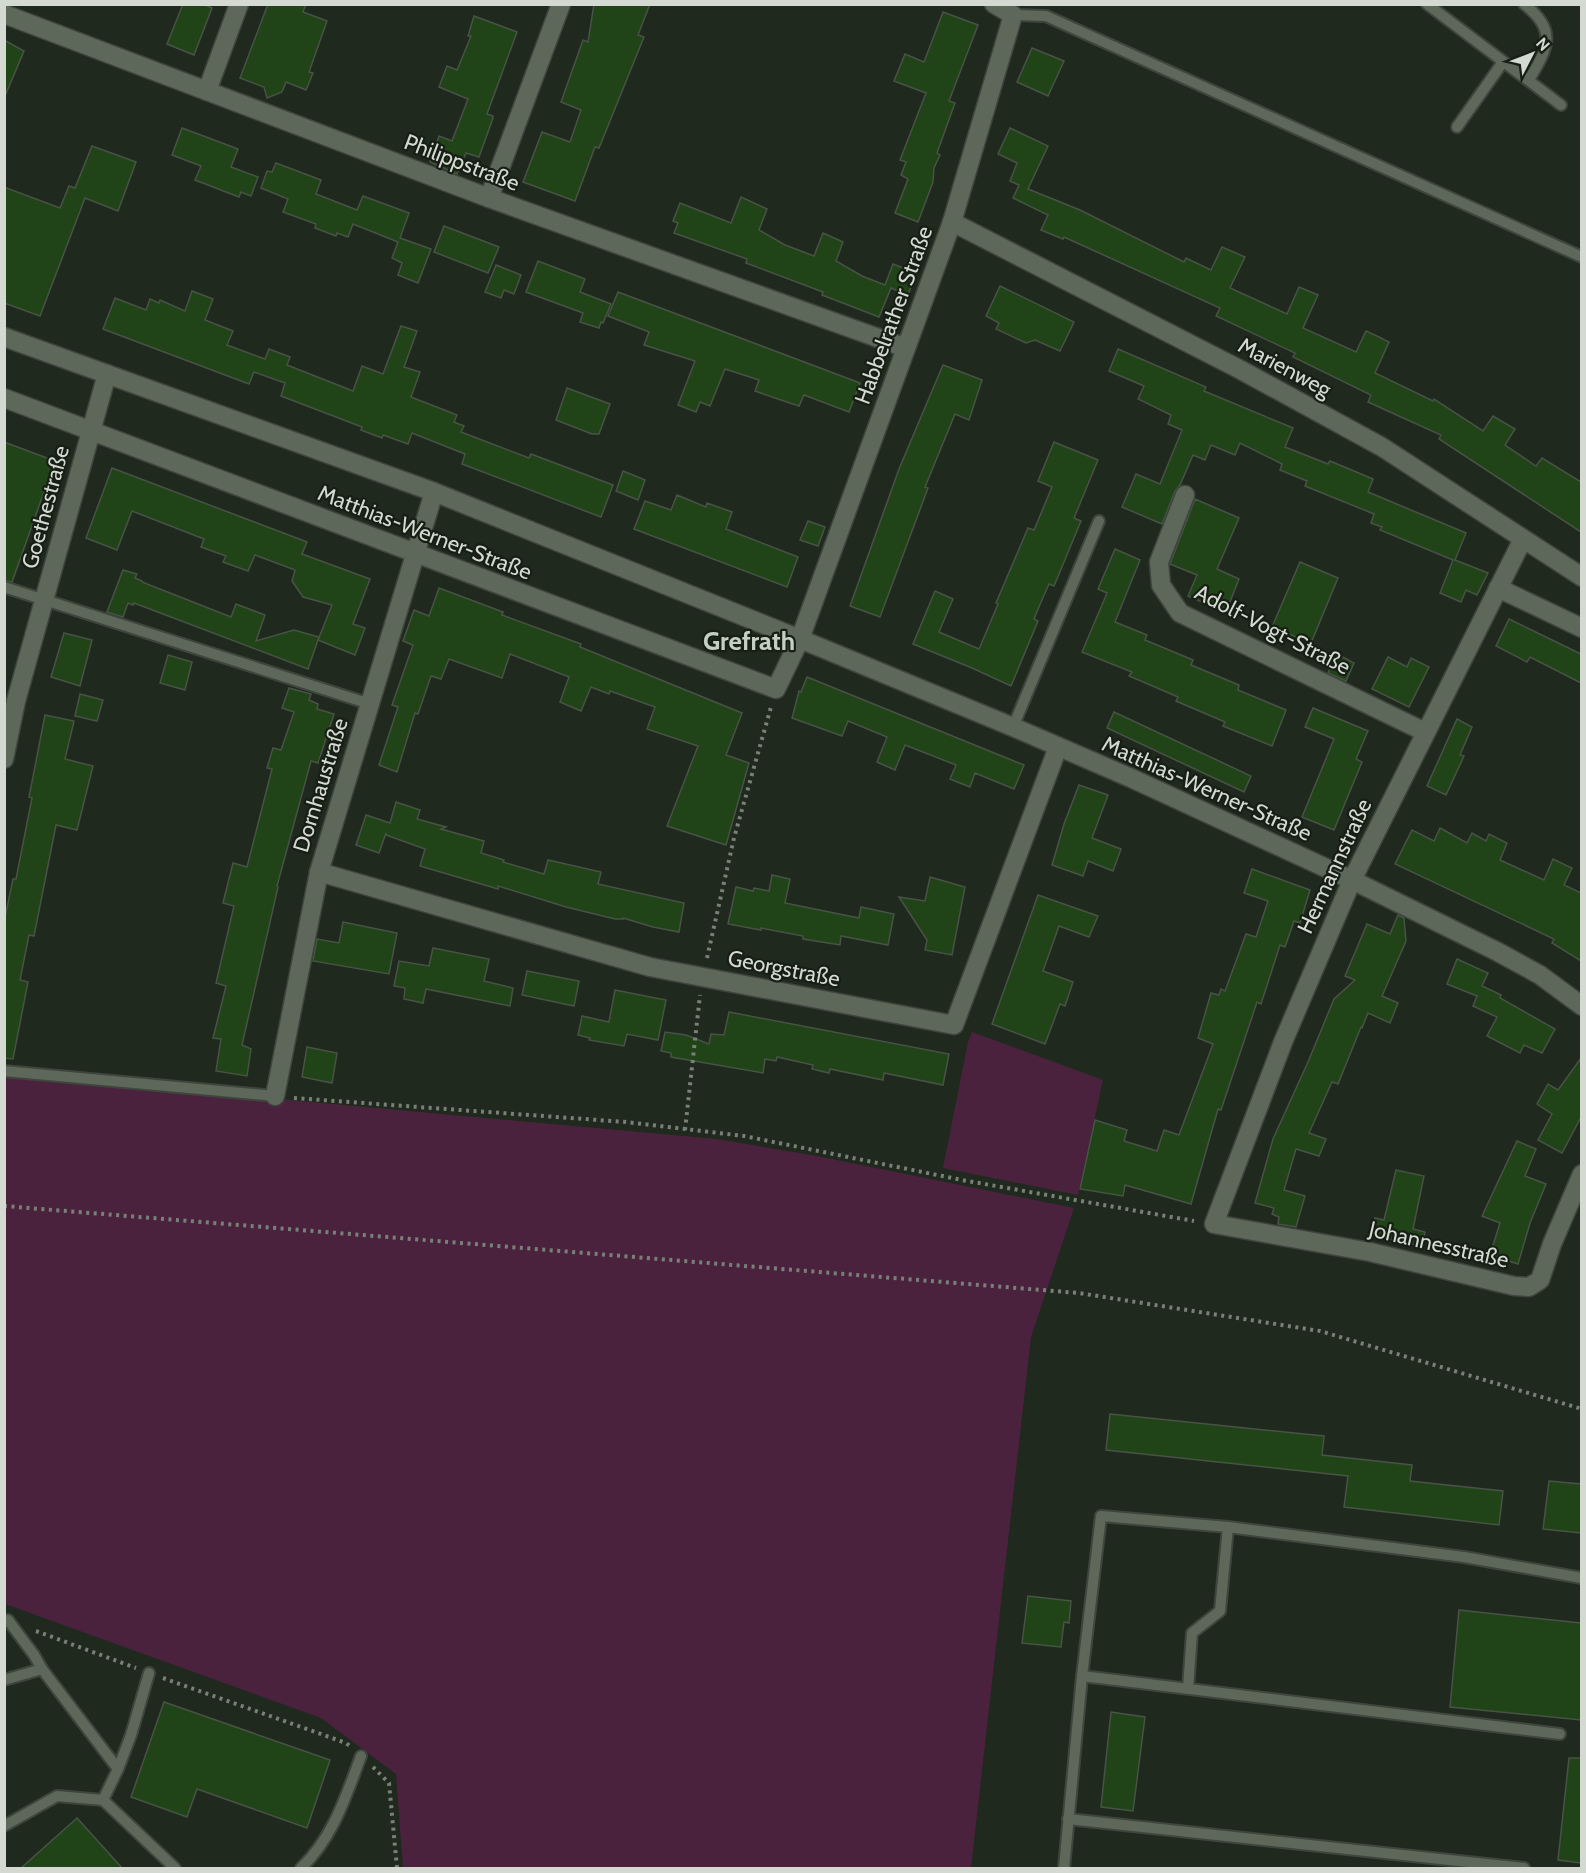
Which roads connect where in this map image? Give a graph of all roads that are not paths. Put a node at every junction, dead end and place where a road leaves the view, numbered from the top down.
1 (239, 4) edge
2 (561, 4) edge
3 (1427, 4) edge
4 (1524, 4) edge
5 (1003, 9) edge
6 (4, 14) edge
7 (1503, 62) junction
8 (1529, 81) junction
9 (207, 91) junction
10 (1561, 105) dead end
11 (1457, 128) dead end
12 (489, 198) junction
13 (952, 222) junction
14 (1581, 257) edge
15 (4, 337) edge
16 (906, 348) junction
17 (107, 374) junction
18 (4, 398) edge
19 (91, 432) junction
20 (434, 492) junction
21 (1185, 495) dead end
22 (1099, 521) dead end
23 (1523, 539) junction
24 (415, 554) junction
25 (1581, 578) edge
26 (4, 587) edge
27 (1498, 588) junction
28 (44, 599) junction
29 (1581, 628) edge
30 (800, 639) junction
31 (370, 704) junction
32 (1013, 727) junction
33 (1425, 732) junction
34 (1058, 747) junction
35 (4, 759) edge
36 (319, 872) junction
37 (1352, 880) junction
38 (1581, 1006) edge
39 (4, 1071) edge
40 (275, 1096) joint
41 (1581, 1174) edge
42 (1214, 1224) joint
43 (1228, 1527) junction
44 (1581, 1578) edge
45 (8, 1620) road end
46 (42, 1669) junction
47 (149, 1673) road end
48 (1082, 1676) junction
49 (4, 1680) edge
50 (1188, 1688) junction
51 (1560, 1734) dead end
52 (361, 1756) road end
53 (118, 1769) junction
54 (103, 1800) junction
55 (1068, 1819) junction
56 (4, 1826) edge
57 (175, 1869) edge
58 (301, 1869) edge
59 (1064, 1869) edge
60 (1524, 1869) edge

1 - 9 street
2 - 12 street
3 - 7 lane
4 - 8 lane
5 - 13 street, Habbelrather Straße
5 - 14 lane
6 - 9 street, Philippstraße
7 - 8 lane
7 - 11 lane
8 - 10 lane
9 - 12 street, Philippstraße
12 - 16 street, Philippstraße
13 - 16 street, Habbelrather Straße
13 - 23 street, Marienweg
15 - 17 street, Matthias-Werner-Straße
16 - 30 street, Habbelrather Straße
17 - 19 street, Goethestraße
17 - 20 street, Matthias-Werner-Straße
18 - 19 street, Matthias-Werner-Straße
19 - 24 street, Matthias-Werner-Straße
19 - 28 street, Goethestraße
20 - 24 street, Dornhaustraße
20 - 30 street, Matthias-Werner-Straße
21 - 33 street, Adolf-Vogt-Straße
22 - 32 lane
23 - 25 street, Marienweg
23 - 27 street, Hermannstraße
24 - 30 street, Matthias-Werner-Straße
24 - 31 street, Dornhaustraße
26 - 28 lane
27 - 29 street
27 - 33 street, Hermannstraße
28 - 31 lane
28 - 35 street, Goethestraße
30 - 32 street, Matthias-Werner-Straße
31 - 36 street, Dornhaustraße
32 - 34 street, Matthias-Werner-Straße
33 - 37 street, Hermannstraße
34 - 36 street, Georgstraße
34 - 37 street, Matthias-Werner-Straße
36 - 40 street, Dornhaustraße
37 - 38 street, Matthias-Werner-Straße
37 - 42 street, Hermannstraße
39 - 40 lane
41 - 42 street, Johannesstraße
43 - 44 lane
43 - 48 lane
43 - 50 lane
45 - 46 lane
46 - 49 lane
46 - 53 lane
47 - 53 lane
48 - 50 lane
48 - 55 lane
50 - 51 lane
52 - 58 lane
53 - 54 lane
54 - 56 lane
54 - 57 lane
55 - 59 lane
55 - 60 lane

